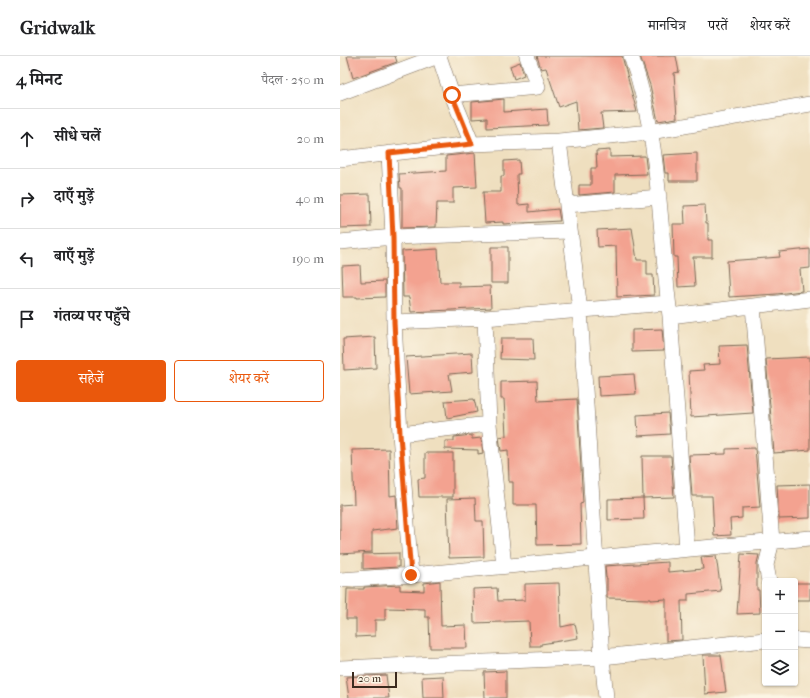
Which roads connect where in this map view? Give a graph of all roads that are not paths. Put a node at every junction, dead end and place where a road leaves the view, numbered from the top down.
1 (439, 56) edge
2 (528, 56) edge
3 (631, 56) edge
4 (340, 93) edge
5 (452, 95) junction
6 (810, 104) edge
7 (650, 132) junction
8 (559, 141) junction
9 (472, 144) junction
10 (389, 153) junction
11 (340, 159) edge
12 (658, 197) junction
13 (567, 205) junction
14 (570, 231) junction
15 (393, 237) junction
16 (340, 242) edge
17 (810, 299) edge
18 (753, 306) junction
19 (580, 310) junction
20 (669, 310) junction
21 (485, 318) junction
22 (394, 322) junction
23 (489, 424) junction
24 (400, 434) junction
25 (810, 538) edge
26 (772, 541) junction
27 (687, 549) junction
28 (596, 558) junction
29 (504, 566) junction
30 (411, 575) junction
31 (768, 578) edge
32 (340, 580) edge
33 (762, 640) edge
34 (798, 640) edge
35 (810, 641) edge
36 (602, 657) junction
37 (340, 668) edge
38 (606, 698) edge

1 - 4 street
1 - 5 street
2 - 5 street
3 - 7 street
5 - 9 street
6 - 7 street
7 - 8 street
7 - 12 street
8 - 9 street
8 - 13 street
9 - 10 street
10 - 11 street
10 - 15 street
12 - 13 street
12 - 20 street
13 - 14 street
14 - 15 street
14 - 19 street
15 - 16 street
15 - 22 street
17 - 18 street
18 - 20 street
18 - 26 street
19 - 20 street
19 - 21 street
19 - 28 street
20 - 27 street
21 - 22 street
21 - 23 street
22 - 24 street
23 - 24 street
23 - 29 street
24 - 30 street
25 - 26 street
26 - 27 street
26 - 31 street
27 - 28 street
28 - 29 street
28 - 36 street
29 - 30 street
30 - 32 street
33 - 36 street
34 - 35 street
36 - 37 street
36 - 38 street

